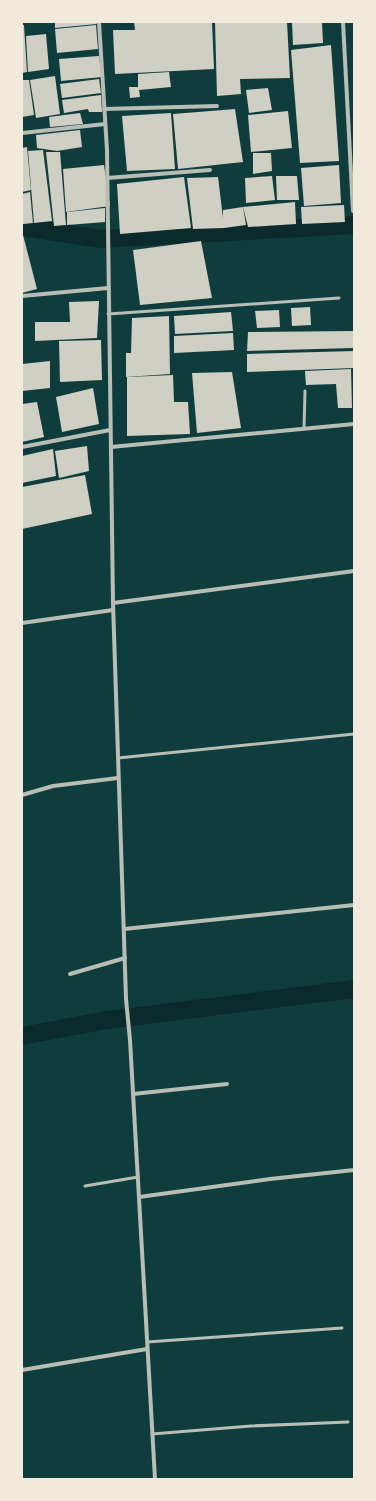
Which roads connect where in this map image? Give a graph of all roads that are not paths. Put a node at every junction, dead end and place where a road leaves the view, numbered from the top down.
1 (99, 22) edge
2 (343, 22) edge
3 (217, 106) dead end
4 (104, 109) junction
5 (105, 124) junction
6 (22, 133) edge
7 (210, 170) dead end
8 (107, 178) junction
9 (353, 210) dead end
10 (108, 288) junction
11 (22, 296) edge
12 (339, 298) dead end
13 (108, 314) junction
14 (305, 391) dead end
15 (354, 424) edge
16 (304, 429) junction
17 (110, 430) junction
18 (22, 447) edge
19 (111, 447) junction
20 (354, 571) edge
21 (113, 603) junction
22 (113, 610) junction
23 (22, 623) edge
24 (354, 734) edge
25 (118, 758) junction
26 (118, 778) junction
27 (22, 795) edge
28 (354, 905) edge
29 (124, 929) junction
30 (125, 958) junction
31 (70, 974) dead end
32 (227, 1084) dead end
33 (133, 1094) junction
34 (354, 1170) edge
35 (138, 1177) junction
36 (85, 1186) dead end
37 (139, 1198) junction
38 (342, 1328) dead end
39 (147, 1342) junction
40 (147, 1349) junction
41 (22, 1370) edge
42 (348, 1422) dead end
43 (152, 1434) junction
44 (155, 1479) edge

1 - 4 street
2 - 9 street
3 - 4 street
4 - 5 street
5 - 6 street
5 - 8 street
7 - 8 street
8 - 10 street
10 - 11 street
10 - 13 street
12 - 13 lane
13 - 17 street
14 - 16 lane
15 - 16 street
16 - 19 street
17 - 18 street
17 - 19 street
19 - 21 street
20 - 21 street
21 - 22 street
22 - 23 street
22 - 25 street
24 - 25 lane
25 - 26 street
26 - 27 street
26 - 29 street
28 - 29 street
29 - 30 street
30 - 31 street
30 - 33 street
32 - 33 street
33 - 35 street
34 - 37 street
35 - 36 lane
35 - 37 street
37 - 39 street
38 - 39 lane
39 - 40 street
40 - 41 street
40 - 43 street
42 - 43 lane
43 - 44 street

